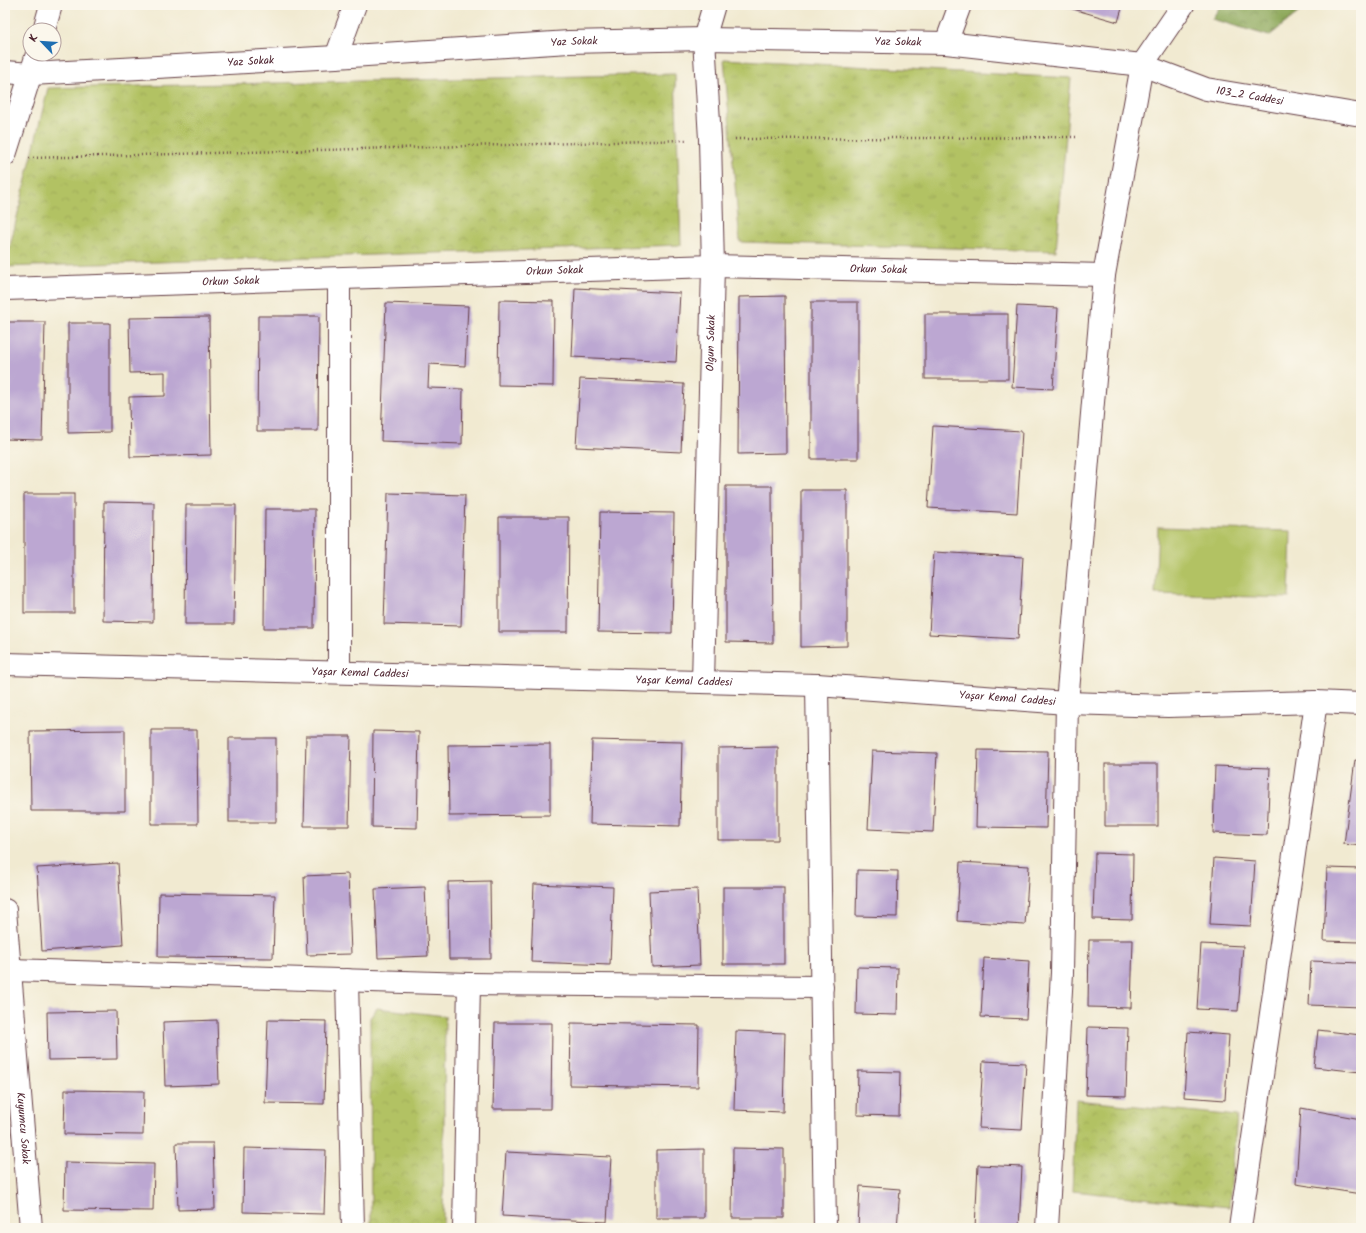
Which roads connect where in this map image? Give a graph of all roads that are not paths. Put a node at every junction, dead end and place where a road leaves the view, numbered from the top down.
1 (51, 5) edge
2 (355, 5) edge
3 (714, 5) edge
4 (960, 5) edge
5 (1182, 5) edge
6 (46, 22) edge
7 (704, 39) junction
8 (946, 43) junction
9 (336, 57) junction
10 (34, 64) edge
11 (1142, 65) junction
12 (5, 72) edge
13 (1361, 115) edge
14 (5, 155) edge
15 (713, 266) junction
16 (1104, 275) junction
17 (339, 279) junction
18 (5, 289) edge
19 (5, 664) edge
20 (339, 672) junction
21 (703, 682) junction
22 (817, 685) junction
23 (1316, 702) junction
24 (1067, 703) junction
25 (1361, 704) edge
26 (5, 910) edge
27 (11, 970) junction
28 (346, 980) junction
29 (469, 984) junction
30 (822, 987) junction
31 (31, 1228) edge
32 (353, 1228) edge
33 (464, 1228) edge
34 (825, 1228) edge
35 (1047, 1228) edge
36 (1240, 1228) edge

1 - 6 street
2 - 9 street
3 - 7 street, Olgun Sokak
4 - 8 street
5 - 11 street
7 - 8 street, Yaz Sokak
7 - 9 street, Yaz Sokak
7 - 15 street, Olgun Sokak
8 - 11 street, Yaz Sokak
9 - 10 street, Yaz Sokak
10 - 12 street, Yaz Sokak
10 - 14 street
11 - 13 street, 103_2 Caddesi
11 - 16 street
15 - 16 street, Orkun Sokak
15 - 17 street, Orkun Sokak
15 - 21 street, Olgun Sokak
16 - 24 street
17 - 18 street, Orkun Sokak
17 - 20 street
19 - 20 street, Yaşar Kemal Caddesi
20 - 21 street, Yaşar Kemal Caddesi
21 - 22 street, Yaşar Kemal Caddesi
22 - 24 street, Yaşar Kemal Caddesi
22 - 30 street
23 - 24 street, Yaşar Kemal Caddesi
23 - 25 street, Yaşar Kemal Caddesi
23 - 36 street
24 - 35 street
26 - 27 street, Kuyumcu Sokak
27 - 28 street
27 - 31 street, Kuyumcu Sokak
28 - 29 street
28 - 32 street
29 - 30 street
29 - 33 street
30 - 34 street

